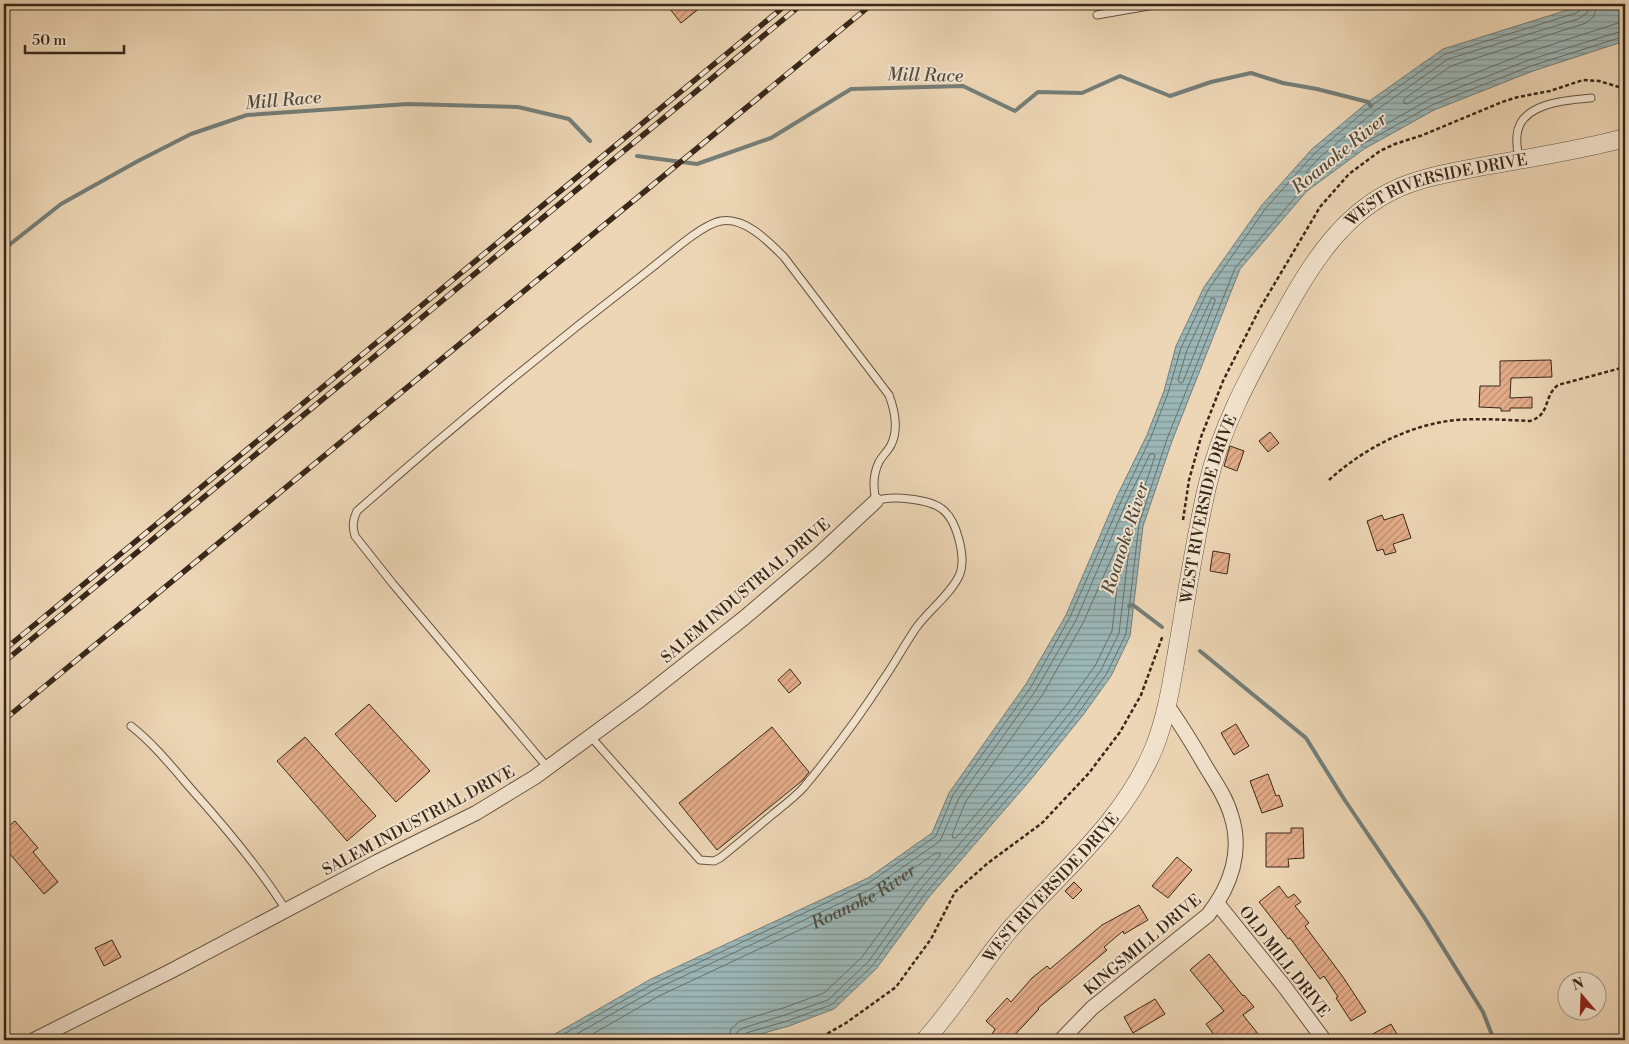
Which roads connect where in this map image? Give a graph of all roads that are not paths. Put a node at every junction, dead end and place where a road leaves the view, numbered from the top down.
1 (1160, 4) edge
2 (1097, 15) dead end
3 (1591, 98) dead end
4 (1625, 138) edge
5 (1519, 160) junction
6 (876, 501) junction
7 (1167, 705) junction
8 (131, 726) dead end
9 (591, 736) junction
10 (548, 768) junction
11 (1217, 903) junction
12 (286, 910) junction
13 (34, 1040) edge
14 (925, 1040) edge
15 (1061, 1040) edge
16 (1324, 1040) edge

1 - 2 lane
3 - 5 lane
4 - 5 street, WEST RIVERSIDE DRIVE
5 - 7 street, WEST RIVERSIDE DRIVE
6 - 9 street, SALEM INDUSTRIAL DRIVE
6 - 9 lane
6 - 10 lane
7 - 11 street, KINGSMILL DRIVE
7 - 14 street, WEST RIVERSIDE DRIVE
8 - 12 lane
9 - 10 street, SALEM INDUSTRIAL DRIVE
10 - 12 street, SALEM INDUSTRIAL DRIVE
11 - 15 street, KINGSMILL DRIVE
11 - 16 street, OLD MILL DRIVE
12 - 13 street, SALEM INDUSTRIAL DRIVE

